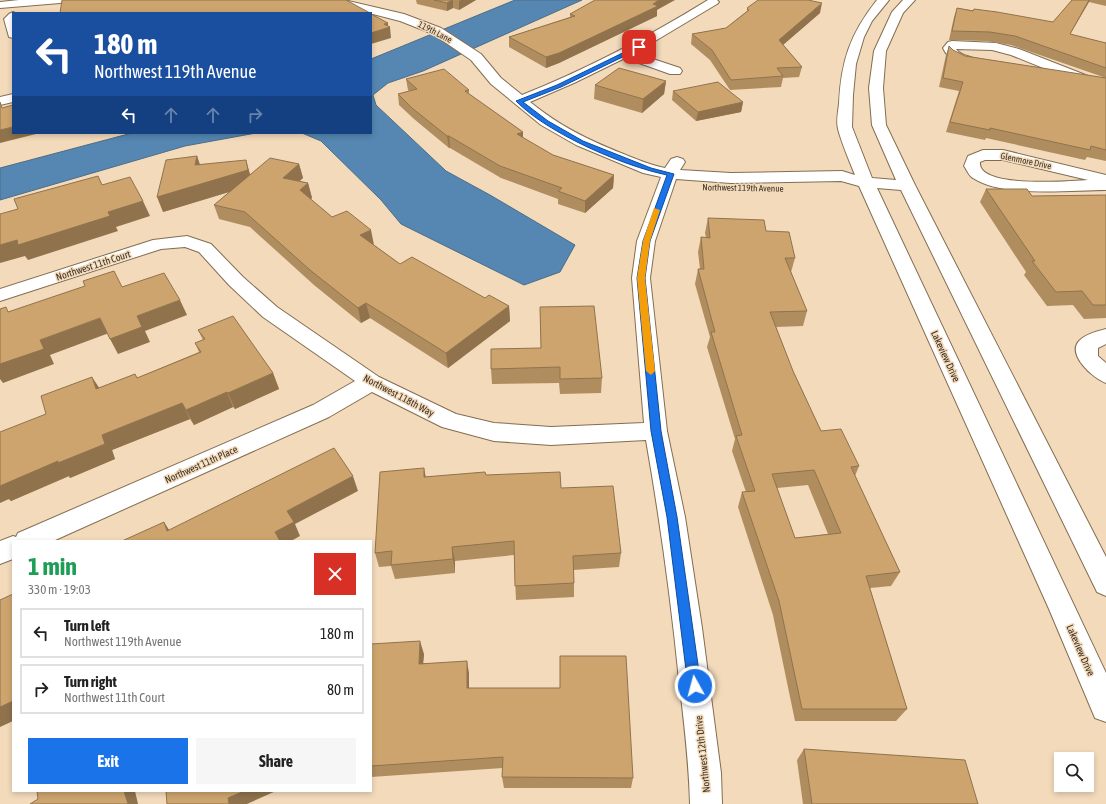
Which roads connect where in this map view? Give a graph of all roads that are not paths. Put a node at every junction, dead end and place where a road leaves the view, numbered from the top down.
1 (60, 0) edge
2 (330, 0) edge
3 (883, 0) edge
4 (909, 0) edge
5 (714, 2) dead end
6 (23, 3) junction
7 (0, 5) edge
8 (16, 12) edge
9 (12, 17) edge
10 (12, 29) edge
11 (626, 54) junction
12 (982, 63) edge
13 (675, 71) dead end
14 (1027, 71) edge
15 (1083, 79) junction
16 (1098, 82) edge
17 (12, 98) edge
18 (0, 101) edge
19 (519, 101) junction
20 (620, 159) junction
21 (672, 173) junction
22 (1106, 180) edge
23 (866, 183) junction
24 (907, 185) junction
25 (1106, 185) edge
26 (187, 242) joint
27 (0, 295) edge
28 (1106, 336) edge
29 (1106, 375) edge
30 (372, 382) junction
31 (656, 431) junction
32 (29, 540) edge
33 (12, 547) edge
34 (0, 553) edge
35 (1106, 584) edge
36 (1106, 707) edge
37 (706, 804) edge

1 - 6 street
2 - 19 street, 119th Lane
3 - 23 street, Lakeview Drive
4 - 24 street
5 - 11 street
6 - 7 street
6 - 8 street
9 - 10 street
11 - 13 street
11 - 19 street
12 - 15 street
14 - 15 street
15 - 16 street
17 - 18 street
19 - 20 street, Northwest 119th Avenue
20 - 21 street, Northwest 119th Avenue
20 - 21 street, Northwest 119th Avenue
21 - 23 street, Northwest 119th Avenue
21 - 23 street, Northwest 119th Avenue
21 - 31 street, Northwest 12th Drive
22 - 25 street, Glenmore Drive
23 - 24 street, Northwest 119th Avenue
23 - 36 street, Lakeview Drive
24 - 35 street
26 - 27 street, Northwest 11th Court
26 - 30 street, Northwest 118th Way
28 - 29 street
30 - 31 street, Northwest 118th Way
30 - 32 street, Northwest 11th Place
31 - 37 street, Northwest 12th Drive
33 - 34 street

